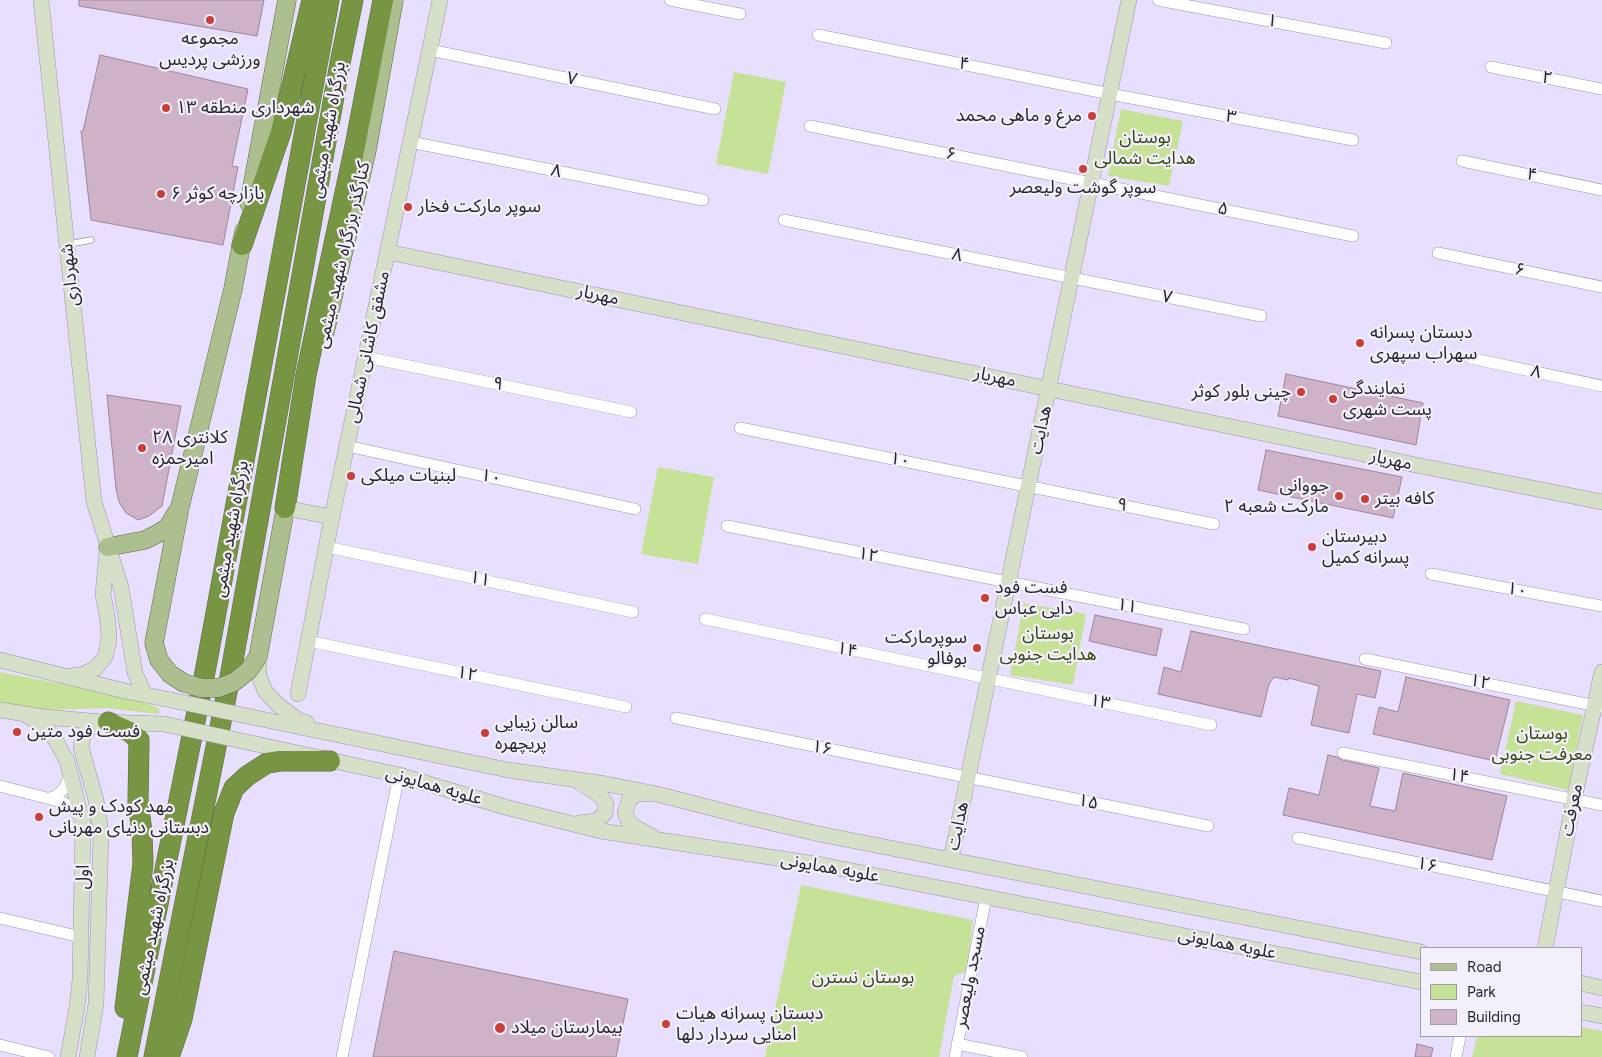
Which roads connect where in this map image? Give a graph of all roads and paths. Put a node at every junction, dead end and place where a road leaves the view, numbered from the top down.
1 (41, 0) edge
2 (286, 0) edge
3 (312, 0) edge
4 (329, 0) edge
5 (353, 0) edge
6 (383, 0) edge
7 (394, 0) edge
8 (440, 0) edge
9 (670, 0) edge
10 (1129, 0) edge
11 (1158, 0) edge
12 (740, 14) dead end
13 (818, 35) dead end
14 (1386, 43) dead end
15 (430, 50) junction
16 (1491, 66) dead end
17 (1602, 89) edge
18 (1110, 94) junction
19 (715, 109) dead end
20 (810, 126) dead end
21 (1353, 140) dead end
22 (410, 142) junction
23 (1462, 161) dead end
24 (1092, 182) junction
25 (1602, 190) edge
26 (702, 200) dead end
27 (784, 220) dead end
28 (1353, 236) dead end
29 (91, 240) dead end
30 (67, 245) junction
31 (242, 245) junction
32 (388, 252) junction
33 (1438, 253) dead end
34 (1072, 278) junction
35 (1602, 287) edge
36 (1261, 316) dead end
37 (366, 357) junction
38 (1470, 358) dead end
39 (1602, 386) edge
40 (1050, 388) junction
41 (631, 412) dead end
42 (740, 428) dead end
43 (347, 446) junction
44 (1029, 486) junction
45 (1602, 502) edge
46 (180, 507) junction
47 (285, 508) junction
48 (635, 509) dead end
49 (332, 517) junction
50 (1214, 524) dead end
51 (727, 526) dead end
52 (108, 547) junction
53 (327, 547) junction
54 (1431, 574) dead end
55 (1009, 583) junction
56 (1602, 606) edge
57 (633, 612) dead end
58 (705, 619) dead end
59 (1244, 629) dead end
60 (308, 641) junction
61 (258, 657) junction
62 (1365, 658) dead end
63 (0, 660) edge
64 (1602, 672) edge
65 (71, 676) junction
66 (989, 680) junction
67 (298, 694) dead end
68 (145, 695) junction
69 (626, 707) dead end
70 (1598, 707) edge
71 (0, 710) edge
72 (26, 715) junction
73 (676, 718) dead end
74 (105, 722) junction
75 (1211, 725) dead end
76 (339, 735) junction
77 (1343, 753) dead end
78 (330, 761) junction
79 (71, 775) junction
80 (399, 775) junction
81 (968, 778) junction
82 (573, 779) junction
83 (0, 786) edge
84 (657, 794) junction
85 (50, 798) junction
86 (1574, 799) junction
87 (1602, 804) edge
88 (83, 820) junction
89 (568, 823) junction
90 (1208, 826) dead end
91 (1298, 838) dead end
92 (662, 842) junction
93 (952, 859) junction
94 (1556, 891) junction
95 (986, 897) junction
96 (1602, 901) edge
97 (0, 918) edge
98 (81, 937) junction
99 (1545, 947) edge
100 (1420, 952) edge
101 (1420, 982) edge
102 (1582, 983) edge
103 (1602, 988) edge
104 (1582, 1012) edge
105 (1602, 1016) edge
106 (1460, 1037) edge
107 (957, 1044) junction
108 (0, 1045) edge
109 (49, 1057) edge
110 (68, 1057) edge
111 (86, 1057) edge
112 (119, 1057) edge
113 (127, 1057) edge
114 (154, 1057) edge
115 (169, 1057) edge
116 (342, 1057) edge
117 (955, 1057) edge
118 (1022, 1057) edge
119 (1456, 1057) edge

1 - 30 street, شهرداری
2 - 31 main road
3 - 31 highway
4 - 113 highway, بزرگراه شهید میثمی
5 - 114 highway, بزرگراه شهید میثمی
6 - 47 highway
7 - 47 main road, کنارگذر بزرگراه شهید میثمی
8 - 15 street, مشفق کاشانی شمالی
9 - 12 street
10 - 18 street, هدایت
11 - 14 street, ۱
13 - 18 street, ۴
15 - 19 street, ۷
15 - 22 street, مشفق کاشانی شمالی
16 - 17 street, ۲
18 - 21 street, ۳
18 - 24 street, هدایت
20 - 24 street, ۶
22 - 26 street, ۸
22 - 32 street, مشفق کاشانی شمالی
23 - 25 street, ۴
24 - 28 street, ۵
24 - 34 street, هدایت
27 - 34 street, ۸
29 - 30 lane
30 - 52 street, شهرداری
31 - 46 main road
32 - 37 street, مشفق کاشانی شمالی
32 - 40 street, مهریار
33 - 35 street, ۶
34 - 36 street, ۷
34 - 40 street, هدایت
37 - 41 street, ۹
37 - 43 street, مشفق کاشانی شمالی
38 - 39 street, ۸
40 - 44 street, هدایت
40 - 45 street, مهریار
42 - 44 street, ۱۰
43 - 48 street, ۱۰
43 - 49 street, مشفق کاشانی شمالی
44 - 50 street, ۹
44 - 55 street, هدایت
46 - 52 main road
46 - 61 main road, bridge
47 - 49 street
47 - 61 main road, کنارگذر بزرگراه شهید میثمی
49 - 53 street, مشفق کاشانی شمالی
51 - 55 street, ۱۲
52 - 65 street
52 - 68 street, شهرداری
53 - 57 street, ۱۱
53 - 60 street, مشفق کاشانی شمالی
54 - 56 street, ۱۰
55 - 59 street, ۱۱
55 - 66 street, هدایت
58 - 66 street, ۱۴
60 - 67 street, مشفق کاشانی شمالی
60 - 69 street, ۱۲
61 - 76 street
62 - 70 street, ۱۲
63 - 65 street, علویه همایونی
64 - 70 street, معرفت
65 - 68 street, علویه همایونی
66 - 75 street, ۱۳
66 - 81 street, هدایت
68 - 76 street, علویه همایونی, bridge
70 - 86 street, معرفت
71 - 72 street, علویه همایونی
72 - 74 street, علویه همایونی
72 - 79 street, اول
73 - 81 street, ۱۶
74 - 78 street, علویه همایونی, bridge
74 - 111 street, اول
74 - 112 highway
76 - 82 street, علویه همایونی
77 - 86 street, ۱۴
78 - 80 street, علویه همایونی
78 - 115 highway
79 - 85 street
79 - 88 street, اول
80 - 89 street, علویه همایونی
80 - 116 street
81 - 90 street, ۱۵
81 - 93 street, هدایت
82 - 84 street, علویه همایونی
82 - 89 street
83 - 85 street
84 - 92 street
84 - 93 street, علویه همایونی
85 - 88 street
86 - 87 street
86 - 94 street, معرفت
88 - 98 street, اول
89 - 92 street, علویه همایونی
91 - 94 street, ۱۶
92 - 95 street, علویه همایونی
93 - 100 street, علویه همایونی
94 - 96 street
94 - 99 street, معرفت
95 - 101 street, علویه همایونی
95 - 107 street, مسجد ولیعصر
97 - 98 street
98 - 110 street, اول
102 - 103 street
104 - 105 street
106 - 119 street
107 - 117 street, مسجد ولیعصر
107 - 118 street
108 - 109 street

